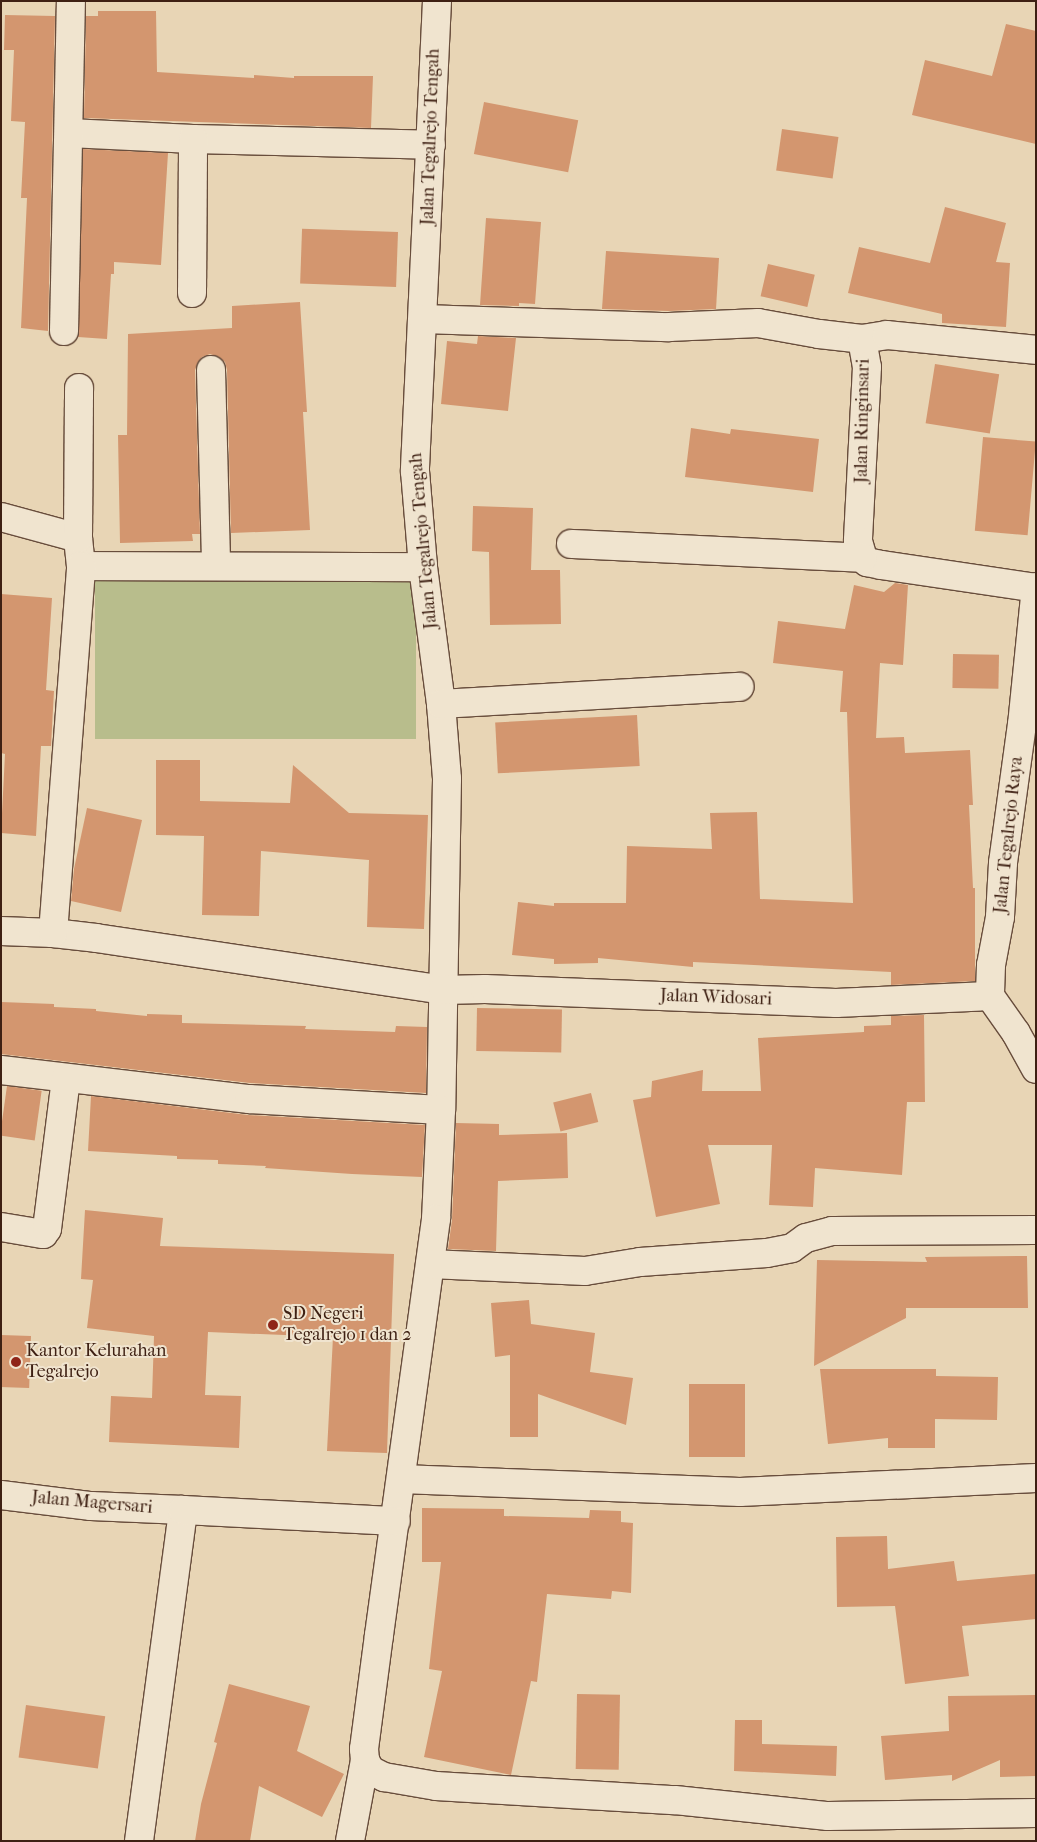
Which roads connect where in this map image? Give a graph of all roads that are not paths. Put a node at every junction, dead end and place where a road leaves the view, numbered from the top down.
1 (71, 1) edge
2 (437, 1) edge
3 (70, 133) junction
4 (193, 139) junction
5 (431, 145) junction
6 (192, 292) dead end
7 (423, 319) junction
8 (64, 331) dead end
9 (862, 339) junction
10 (1036, 350) edge
11 (211, 370) dead end
12 (78, 388) dead end
13 (1, 517) edge
14 (78, 538) junction
15 (571, 544) dead end
16 (863, 558) junction
17 (81, 566) junction
18 (216, 566) junction
19 (423, 567) junction
20 (1036, 588) edge
21 (740, 686) dead end
22 (441, 704) junction
23 (1, 931) edge
24 (53, 933) junction
25 (464, 990) junction
26 (990, 996) junction
27 (1035, 1065) edge
28 (1, 1070) edge
29 (66, 1078) junction
30 (441, 1110) junction
31 (1, 1227) edge
32 (1036, 1230) edge
33 (430, 1264) junction
34 (1036, 1478) edge
35 (401, 1479) junction
36 (1, 1495) edge
37 (183, 1510) junction
38 (396, 1521) junction
39 (365, 1760) junction
40 (1036, 1813) edge
41 (139, 1841) edge
42 (350, 1841) edge

1 - 3 street
2 - 5 street, Jalan Tegalrejo Tengah
3 - 4 street
3 - 8 street
4 - 5 street
4 - 6 street
5 - 7 street, Jalan Tegalrejo Tengah
7 - 9 street, Jalan Ringinsari
7 - 19 street, Jalan Tegalrejo Tengah
9 - 10 street
9 - 16 street, Jalan Ringinsari
11 - 18 street
12 - 14 street
13 - 14 street
14 - 17 street
15 - 16 street
16 - 20 street
17 - 18 street
17 - 24 street
18 - 19 street
19 - 22 street, Jalan Tegalrejo Tengah
20 - 26 street, Jalan Tegalrejo Raya
21 - 22 street
22 - 25 street, Jalan Tegalrejo Tengah
23 - 24 street, Jalan Widosari
24 - 25 street, Jalan Widosari
25 - 26 street, Jalan Widosari
25 - 30 street, Jalan Tegalrejo Tengah
26 - 27 street
28 - 29 street
29 - 30 street
29 - 31 street
30 - 33 street, Jalan Tegalrejo Tengah
32 - 33 street
33 - 35 street, Jalan Tegalrejo Tengah
34 - 35 street
35 - 38 street, Jalan Tegalrejo Tengah
36 - 37 street, Jalan Magersari
37 - 38 street, Jalan Magersari
37 - 41 street
38 - 39 street, Jalan Tegalrejo Tengah
39 - 40 street
39 - 42 street, Jalan Tegalrejo Tengah

